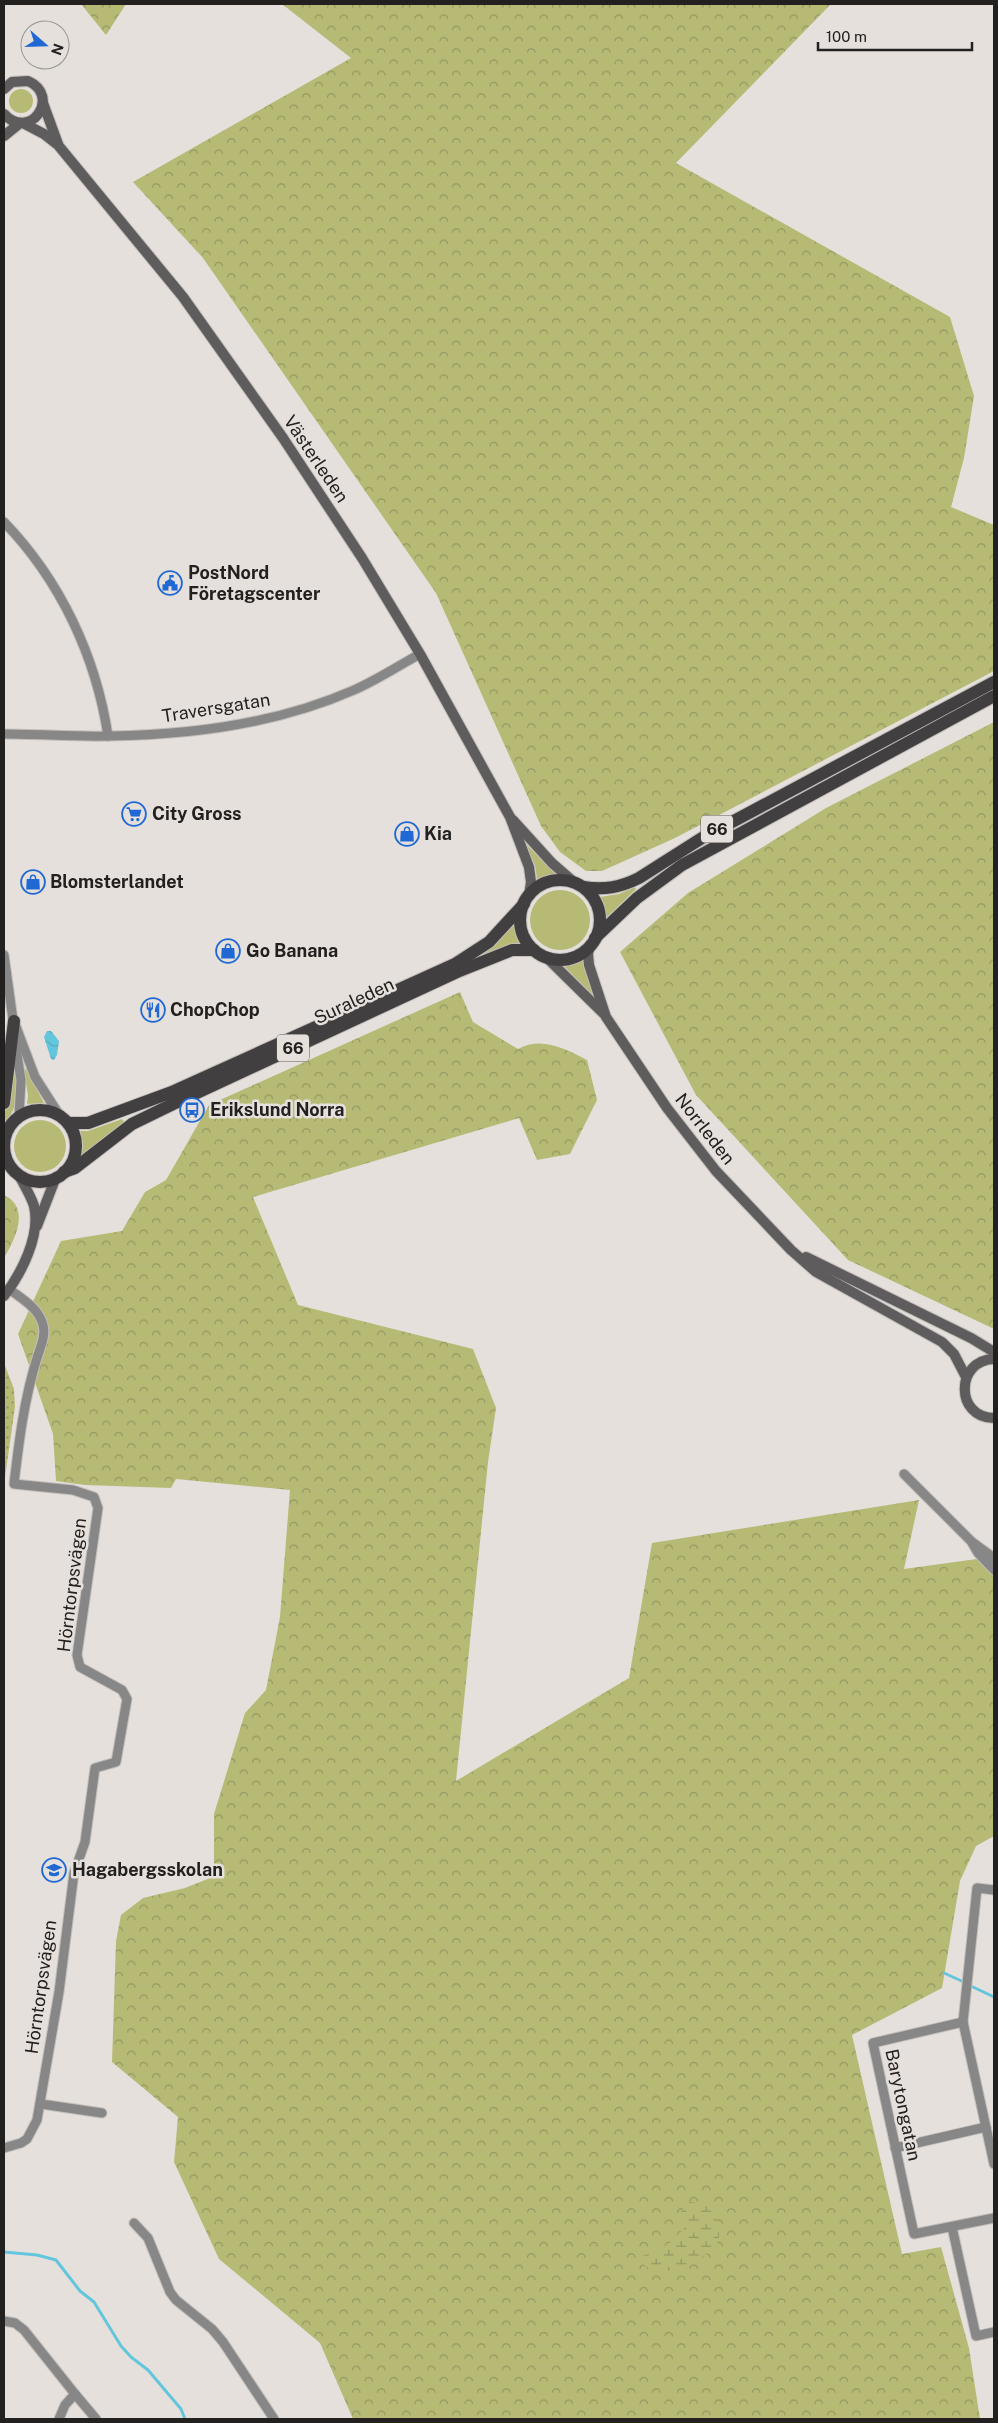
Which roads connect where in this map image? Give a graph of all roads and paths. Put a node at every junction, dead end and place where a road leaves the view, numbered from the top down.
1 (8, 81) edge
2 (4, 89) edge
3 (43, 103) junction
4 (4, 114) edge
5 (21, 123) junction
6 (4, 136) edge
7 (58, 145) junction
8 (4, 522) edge
9 (420, 654) junction
10 (994, 682) edge
11 (994, 696) edge
12 (4, 734) edge
13 (108, 736) junction
14 (510, 817) junction
15 (579, 885) junction
16 (526, 900) junction
17 (593, 942) junction
18 (534, 950) junction
19 (4, 955) edge
20 (547, 958) junction
21 (6, 974) edge
22 (606, 1016) junction
23 (14, 1021) junction
24 (4, 1103) edge
25 (64, 1120) junction
26 (12, 1123) edge
27 (12, 1170) edge
28 (60, 1175) junction
29 (32, 1236) junction
30 (791, 1250) junction
31 (6, 1293) edge
32 (994, 1352) edge
33 (994, 1358) edge
34 (966, 1377) junction
35 (993, 1420) edge
36 (904, 1474) dead end
37 (971, 1541) junction
38 (994, 1558) edge
39 (994, 1570) edge
40 (994, 1890) edge
41 (963, 2022) junction
42 (41, 2104) junction
43 (102, 2113) dead end
44 (986, 2127) junction
45 (4, 2148) edge
46 (895, 2148) junction
47 (994, 2164) edge
48 (994, 2218) edge
49 (134, 2223) dead end
50 (952, 2227) junction
51 (4, 2321) edge
52 (994, 2332) edge
53 (75, 2394) junction
54 (59, 2419) edge
55 (96, 2419) edge
56 (274, 2419) edge

1 - 2 street
1 - 3 street, Västerleden
3 - 5 street
3 - 7 street, Västerleden
4 - 5 street, Västerleden
5 - 6 street
5 - 7 street, Västerleden
7 - 9 street, Västerleden
8 - 13 street
9 - 13 street, Traversgatan
9 - 14 street, Västerleden
10 - 15 main road, 66
11 - 17 main road, 66
12 - 13 street, Traversgatan
14 - 15 street, Västerleden
14 - 16 street, Västerleden
15 - 16 main road, 66
15 - 17 main road
16 - 18 main road
16 - 25 main road, Suraleden / 66
17 - 20 main road, 66
17 - 22 street, Norrleden
18 - 20 main road
18 - 28 main road, Suraleden / 66
19 - 21 street
20 - 22 street, Norrleden
21 - 23 street
22 - 30 street, Norrleden
23 - 24 main road
23 - 25 street
23 - 26 street
25 - 26 main road, 66
25 - 28 main road
26 - 27 main road
27 - 28 main road, 66
27 - 29 street, Hörntorpsvägen
28 - 29 street, Hörntorpsvägen
29 - 31 street, Hörntorpsvägen
30 - 32 street, Norrleden
30 - 34 street, Norrleden
31 - 42 street, Hörntorpsvägen
33 - 34 street
34 - 35 street
36 - 37 street
37 - 38 street
37 - 39 street
40 - 41 street
41 - 44 street
41 - 46 street, Barytongatan
42 - 43 street
42 - 45 street, Hörntorpsvägen
44 - 46 street
44 - 47 street
46 - 50 street, Barytongatan
48 - 50 street
49 - 56 street
50 - 52 street
51 - 53 street
53 - 54 street
53 - 55 street

